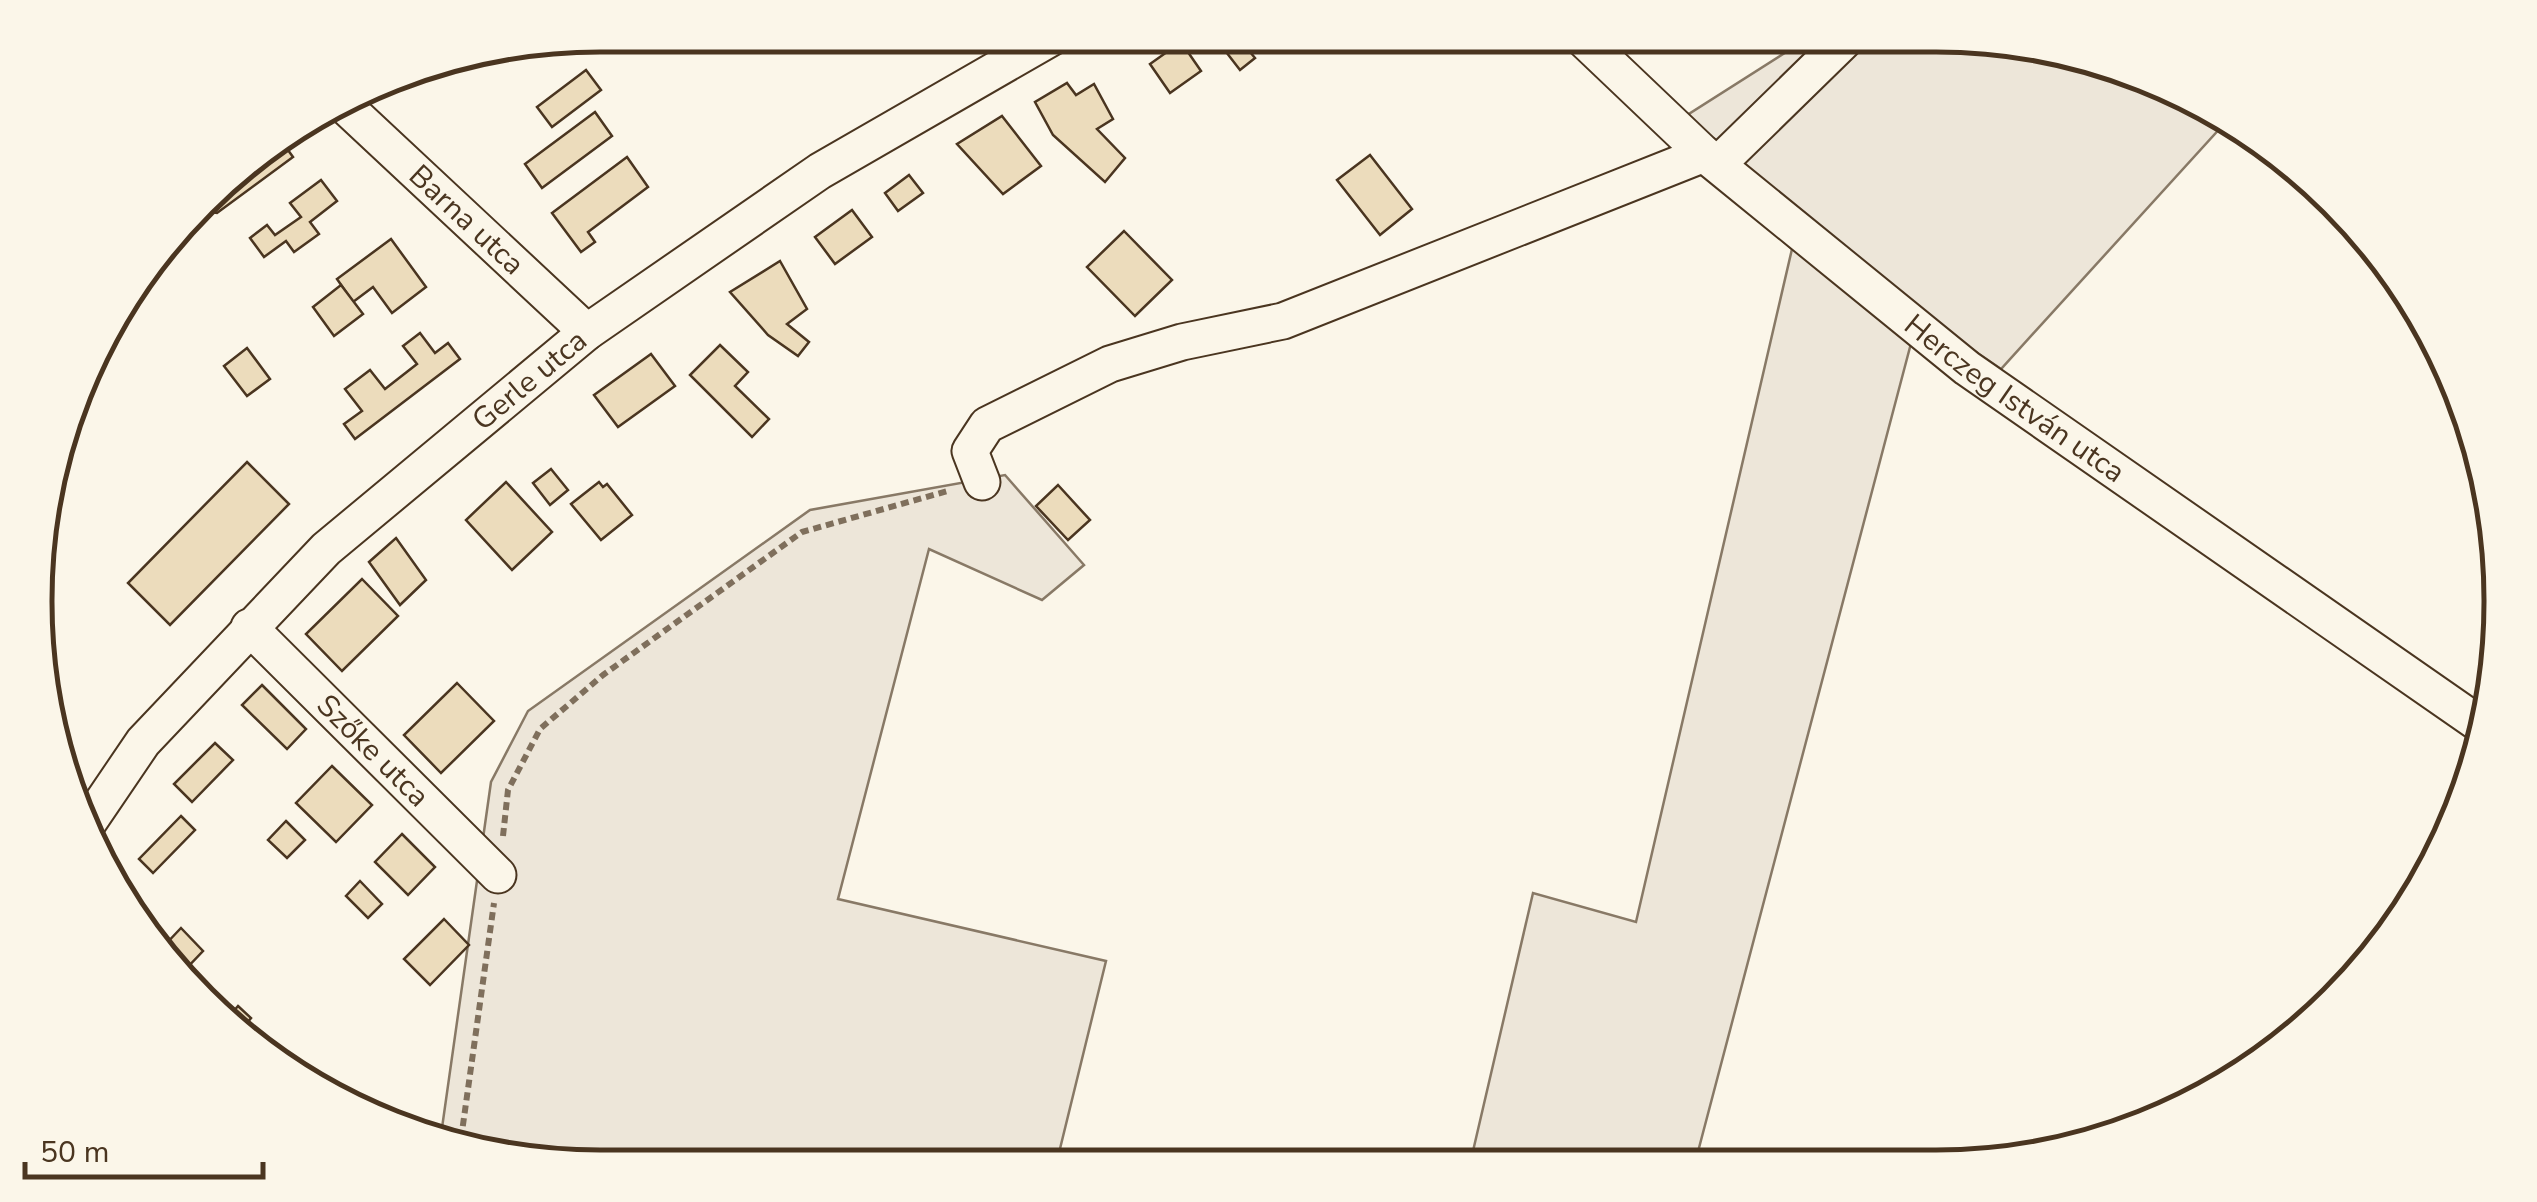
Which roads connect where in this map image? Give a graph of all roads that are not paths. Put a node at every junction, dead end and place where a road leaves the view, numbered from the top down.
1 (1026, 52) edge
2 (1597, 52) edge
3 (1831, 52) edge
4 (352, 112) edge
5 (1711, 159) junction
6 (586, 332) junction
7 (982, 482) road end
8 (248, 627) junction
9 (2472, 719) edge
10 (95, 813) edge
11 (498, 875) road end

1 - 6 street, Gerle utca
2 - 5 street, Herczeg István utca
3 - 5 street
4 - 6 street, Barna utca
5 - 7 street
5 - 9 street, Herczeg István utca
6 - 8 street, Gerle utca
8 - 10 street, Gerle utca
8 - 11 street, Szőke utca

